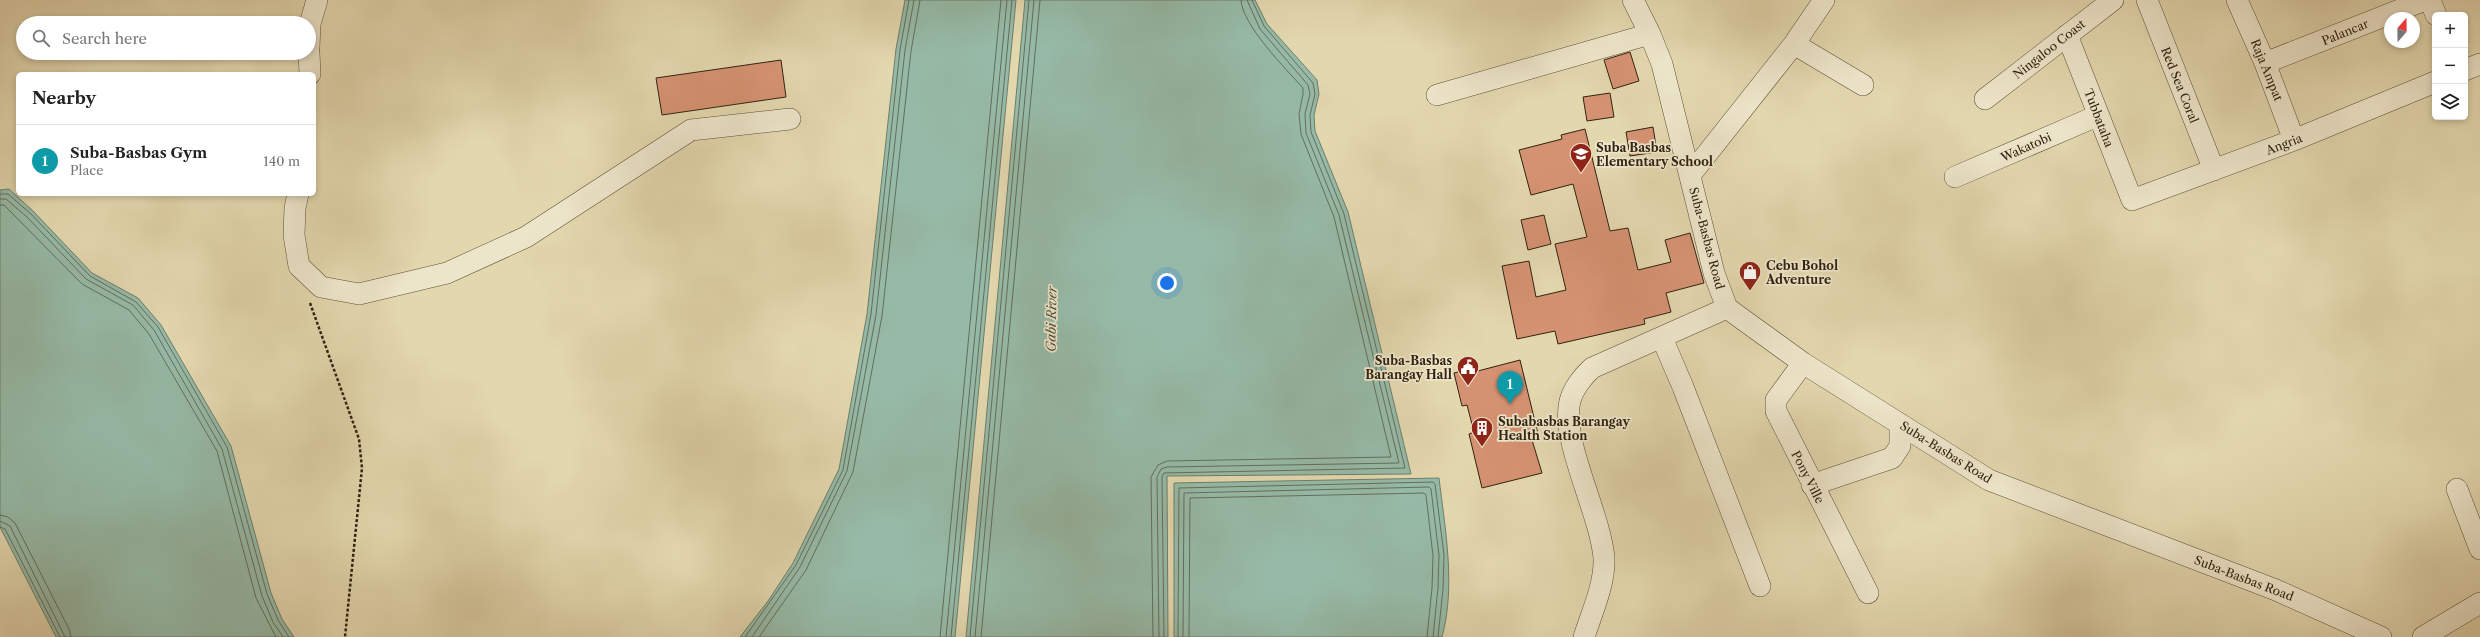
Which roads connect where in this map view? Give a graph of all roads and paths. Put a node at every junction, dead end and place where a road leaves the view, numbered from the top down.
1 (317, 0) edge
2 (1633, 0) edge
3 (1824, 0) edge
4 (2113, 0) edge
5 (2147, 0) edge
6 (2237, 0) edge
7 (2425, 0) edge
8 (2430, 0) edge
9 (2435, 12) edge
10 (312, 16) edge
11 (1650, 34) junction
12 (2067, 35) junction
13 (1794, 44) junction
14 (309, 60) edge
15 (2266, 64) junction
16 (2480, 64) edge
17 (2468, 69) edge
18 (310, 72) edge
19 (2432, 83) edge
20 (1863, 85) dead end
21 (1437, 95) dead end
22 (1985, 99) dead end
23 (2097, 116) junction
24 (790, 119) dead end
25 (2294, 140) junction
26 (2214, 170) junction
27 (1691, 174) junction
28 (1955, 178) dead end
29 (298, 196) edge
30 (2132, 200) joint
31 (308, 295) dead end
32 (1727, 308) junction
33 (1662, 338) junction
34 (1803, 363) junction
35 (1900, 424) junction
36 (1812, 485) junction
37 (2458, 489) dead end
38 (2480, 549) edge
39 (1760, 586) dead end
40 (1868, 593) dead end
41 (2480, 602) edge
42 (345, 637) edge
43 (1584, 637) edge
44 (2381, 637) edge
45 (2423, 637) edge

1 - 10 street
2 - 11 street, Suba-Basbas Road
3 - 13 street, Suba-Basbas Road
4 - 12 street, Ningaloo Coast
5 - 26 street, Red Sea Coral
6 - 15 street, Raja Ampat
7 - 15 street, Palancar
8 - 9 street
11 - 21 street
11 - 27 street, Suba-Basbas Road
12 - 22 street, Ningaloo Coast
12 - 23 street, Tubbataha
13 - 20 street
13 - 27 street, Suba-Basbas Road
14 - 18 street
15 - 25 street, Raja Ampat
16 - 17 street
19 - 25 street, Angria
23 - 28 street, Wakatobi
23 - 30 street, Tubbataha
24 - 29 street
25 - 26 street, Angria
26 - 30 street, Angria
27 - 32 street, Suba-Basbas Road
31 - 42 path
32 - 33 street
32 - 34 street, Suba-Basbas Road
33 - 39 street
33 - 43 street
34 - 35 street, Suba-Basbas Road
34 - 36 street, Pony Ville
35 - 36 street
35 - 44 street, Suba-Basbas Road
36 - 40 street, Pony Ville
37 - 38 street
41 - 45 street

